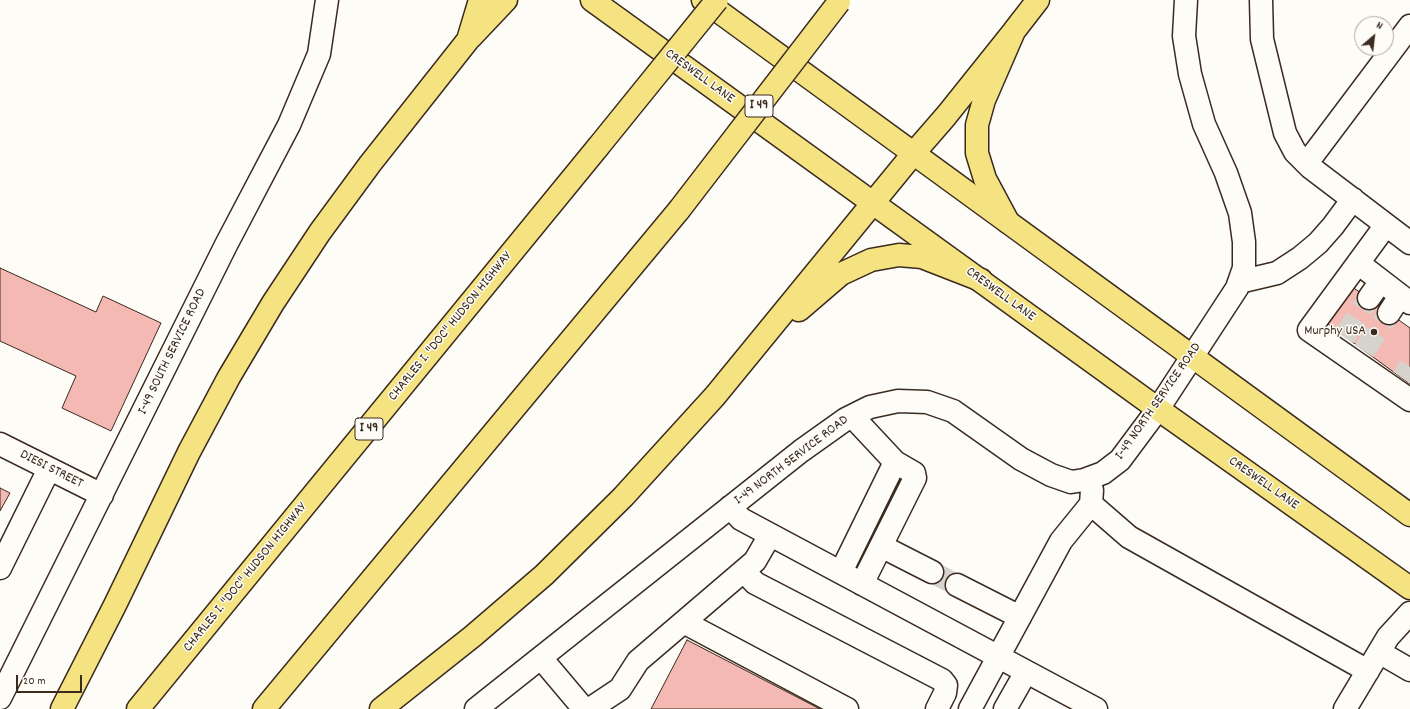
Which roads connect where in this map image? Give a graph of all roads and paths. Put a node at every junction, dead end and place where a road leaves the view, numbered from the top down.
1 (327, 0) edge
2 (480, 0) edge
3 (506, 0) edge
4 (592, 0) edge
5 (703, 0) edge
6 (717, 0) edge
7 (1038, 0) edge
8 (1186, 0) edge
9 (1261, 0) edge
10 (840, 1) edge
11 (1410, 26) edge
12 (1014, 31) junction
13 (468, 40) junction
14 (913, 154) junction
15 (1306, 163) junction
16 (1353, 199) junction
17 (872, 203) junction
18 (1008, 222) junction
19 (1386, 225) junction
20 (1410, 243) edge
21 (1358, 263) junction
22 (981, 280) junction
23 (1239, 282) junction
24 (1400, 304) edge
25 (752, 352) junction
26 (1192, 356) junction
27 (1402, 389) edge
28 (1158, 409) junction
29 (852, 416) junction
30 (0, 444) edge
31 (895, 462) junction
32 (49, 469) junction
33 (1093, 477) junction
34 (102, 495) junction
35 (1091, 504) junction
36 (730, 507) junction
37 (1410, 515) edge
38 (770, 535) junction
39 (881, 546) junction
40 (0, 568) edge
41 (744, 571) junction
42 (841, 572) junction
43 (932, 572) tunnel mouth
44 (862, 584) junction
45 (957, 585) tunnel mouth
46 (1410, 588) edge
47 (1410, 613) edge
48 (1020, 617) junction
49 (685, 621) junction
50 (1379, 652) junction
51 (999, 657) junction
52 (541, 658) junction
53 (1410, 670) edge
54 (1368, 671) junction
55 (1026, 672) junction
56 (0, 698) edge
57 (62, 709) edge
58 (138, 709) edge
59 (264, 709) edge
60 (381, 709) edge
61 (476, 709) edge
62 (584, 709) edge
63 (590, 709) edge
64 (847, 709) edge
65 (936, 709) edge
66 (970, 709) edge
67 (1005, 709) edge
68 (1096, 709) edge
69 (1345, 709) edge

1 - 34 street, I-49 SOUTH SERVICE ROAD
2 - 13 main road
3 - 13 main road
4 - 17 main road, CRESWELL LANE
5 - 14 main road
6 - 58 main road, CHARLES I. "DOC" HUDSON HIGHWAY / I 49, bridge
7 - 12 main road
8 - 23 street, I-49 NORTH SERVICE ROAD
9 - 15 street
10 - 59 main road, I 49, bridge
11 - 15 street
12 - 14 main road
12 - 18 main road
13 - 57 main road
14 - 17 main road
14 - 18 main road
15 - 16 street
16 - 19 street
16 - 23 street
17 - 22 main road, CRESWELL LANE
17 - 25 main road
18 - 26 main road
19 - 20 street
19 - 21 street
21 - 24 street
21 - 27 street
22 - 25 main road
22 - 28 main road, CRESWELL LANE
23 - 26 street, I-49 NORTH SERVICE ROAD
25 - 60 main road
26 - 28 street, I-49 NORTH SERVICE ROAD
26 - 37 main road
28 - 33 street, I-49 NORTH SERVICE ROAD
28 - 46 main road, CRESWELL LANE
29 - 31 street
29 - 33 street, I-49 NORTH SERVICE ROAD
29 - 36 street, I-49 NORTH SERVICE ROAD
30 - 32 street, DIESI STREET
31 - 39 street
31 - 42 street
32 - 34 street, DIESI STREET
32 - 40 street
33 - 35 street
34 - 56 street, I-49 SOUTH SERVICE ROAD
35 - 48 street
35 - 54 street
36 - 38 street
36 - 52 street, I-49 NORTH SERVICE ROAD
38 - 41 street
38 - 42 street
39 - 43 street
39 - 44 street
41 - 49 street
41 - 65 street
42 - 44 street
44 - 51 street
45 - 48 street
47 - 50 street
48 - 51 street
49 - 63 street
49 - 64 street
50 - 53 street
50 - 54 street
51 - 55 street
51 - 66 street
52 - 61 street, I-49 NORTH SERVICE ROAD
52 - 62 street
54 - 69 street
55 - 67 street
55 - 68 street

